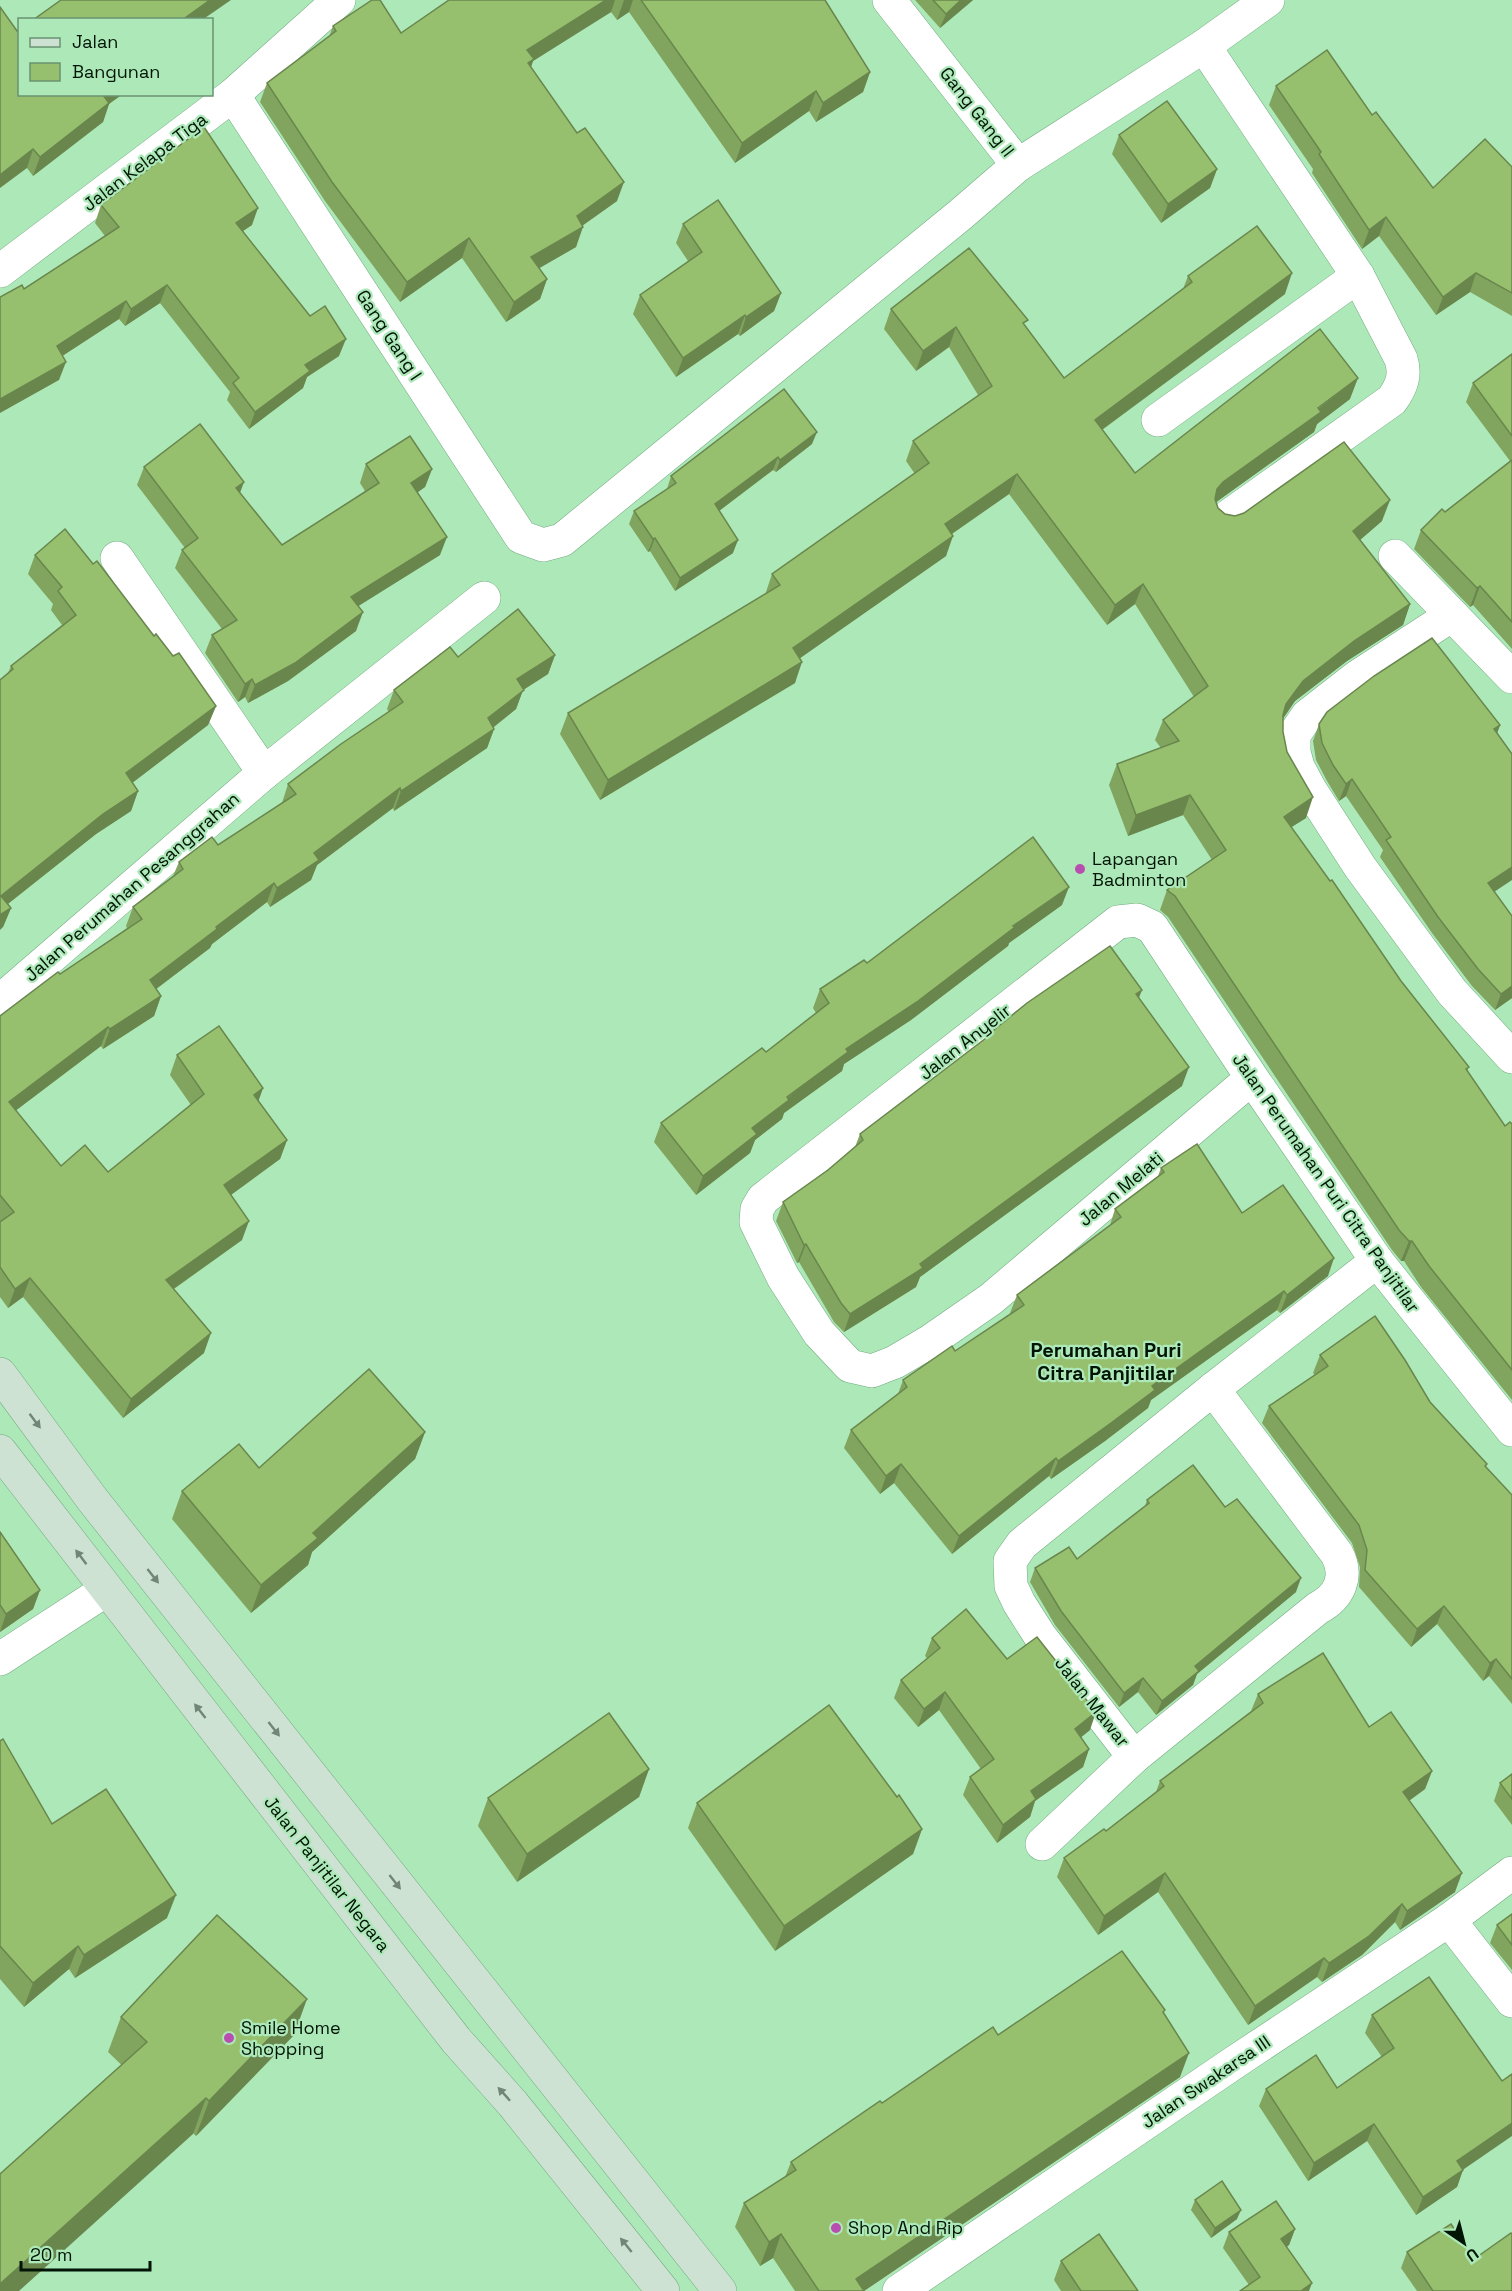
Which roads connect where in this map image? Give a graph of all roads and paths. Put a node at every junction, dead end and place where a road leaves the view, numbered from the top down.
1 (339, 0) edge
2 (889, 0) edge
3 (1269, 0) edge
4 (1204, 46) junction
5 (233, 95) junction
6 (1018, 165) junction
7 (0, 271) edge
8 (1358, 276) junction
9 (1158, 420) dead end
10 (1227, 518) edge
11 (562, 540) joint
12 (1395, 556) dead end
13 (117, 558) dead end
14 (484, 598) dead end
15 (1452, 615) junction
16 (1512, 677) edge
17 (264, 773) junction
18 (1152, 927) joint
19 (0, 1001) edge
20 (1512, 1057) edge
21 (1252, 1078) junction
22 (1377, 1261) junction
23 (991, 1299) joint
24 (0, 1374) edge
25 (1213, 1389) junction
26 (1512, 1430) edge
27 (0, 1451) edge
28 (106, 1590) junction
29 (0, 1659) edge
30 (1134, 1757) junction
31 (339, 1811) junction
32 (302, 1842) junction
33 (1042, 1844) dead end
34 (1512, 1873) edge
35 (1449, 1920) junction
36 (1512, 2001) edge
37 (663, 2291) edge
38 (720, 2291) edge
39 (899, 2291) edge

1 - 5 street, Jalan Kelapa Tiga
2 - 6 street, Gang Gang II
3 - 4 street
4 - 6 street
4 - 8 street
5 - 7 street, Jalan Kelapa Tiga
5 - 11 street, Gang Gang I
6 - 11 street, Gang Gang II
8 - 9 street
8 - 10 street
12 - 15 street
13 - 17 street
14 - 17 street, Jalan Perumahan Pesanggrahan
15 - 16 street
15 - 20 street
17 - 19 street, Jalan Perumahan Pesanggrahan
18 - 21 street, Jalan Perumahan Puri Citra Panjitilar
18 - 23 street, Jalan Anyelir
21 - 22 street, Jalan Perumahan Puri Citra Panjitilar
21 - 23 street, Jalan Melati
22 - 25 street, Jalan Mawar
22 - 26 street, Jalan Perumahan Puri Citra Panjitilar
24 -> 31 main road
25 - 30 street, Jalan Mawar
25 - 30 street, Jalan Mawar
28 -> 27 main road, Jalan Panjitilar Negara
28 - 29 street
32 -> 28 main road, Jalan Panjitilar Negara
30 - 33 street
31 - 32 main road
31 -> 38 main road
37 -> 32 main road, Jalan Panjitilar Negara
34 - 35 street, Jalan Swakarsa III
35 - 36 street
35 - 39 street, Jalan Swakarsa III

